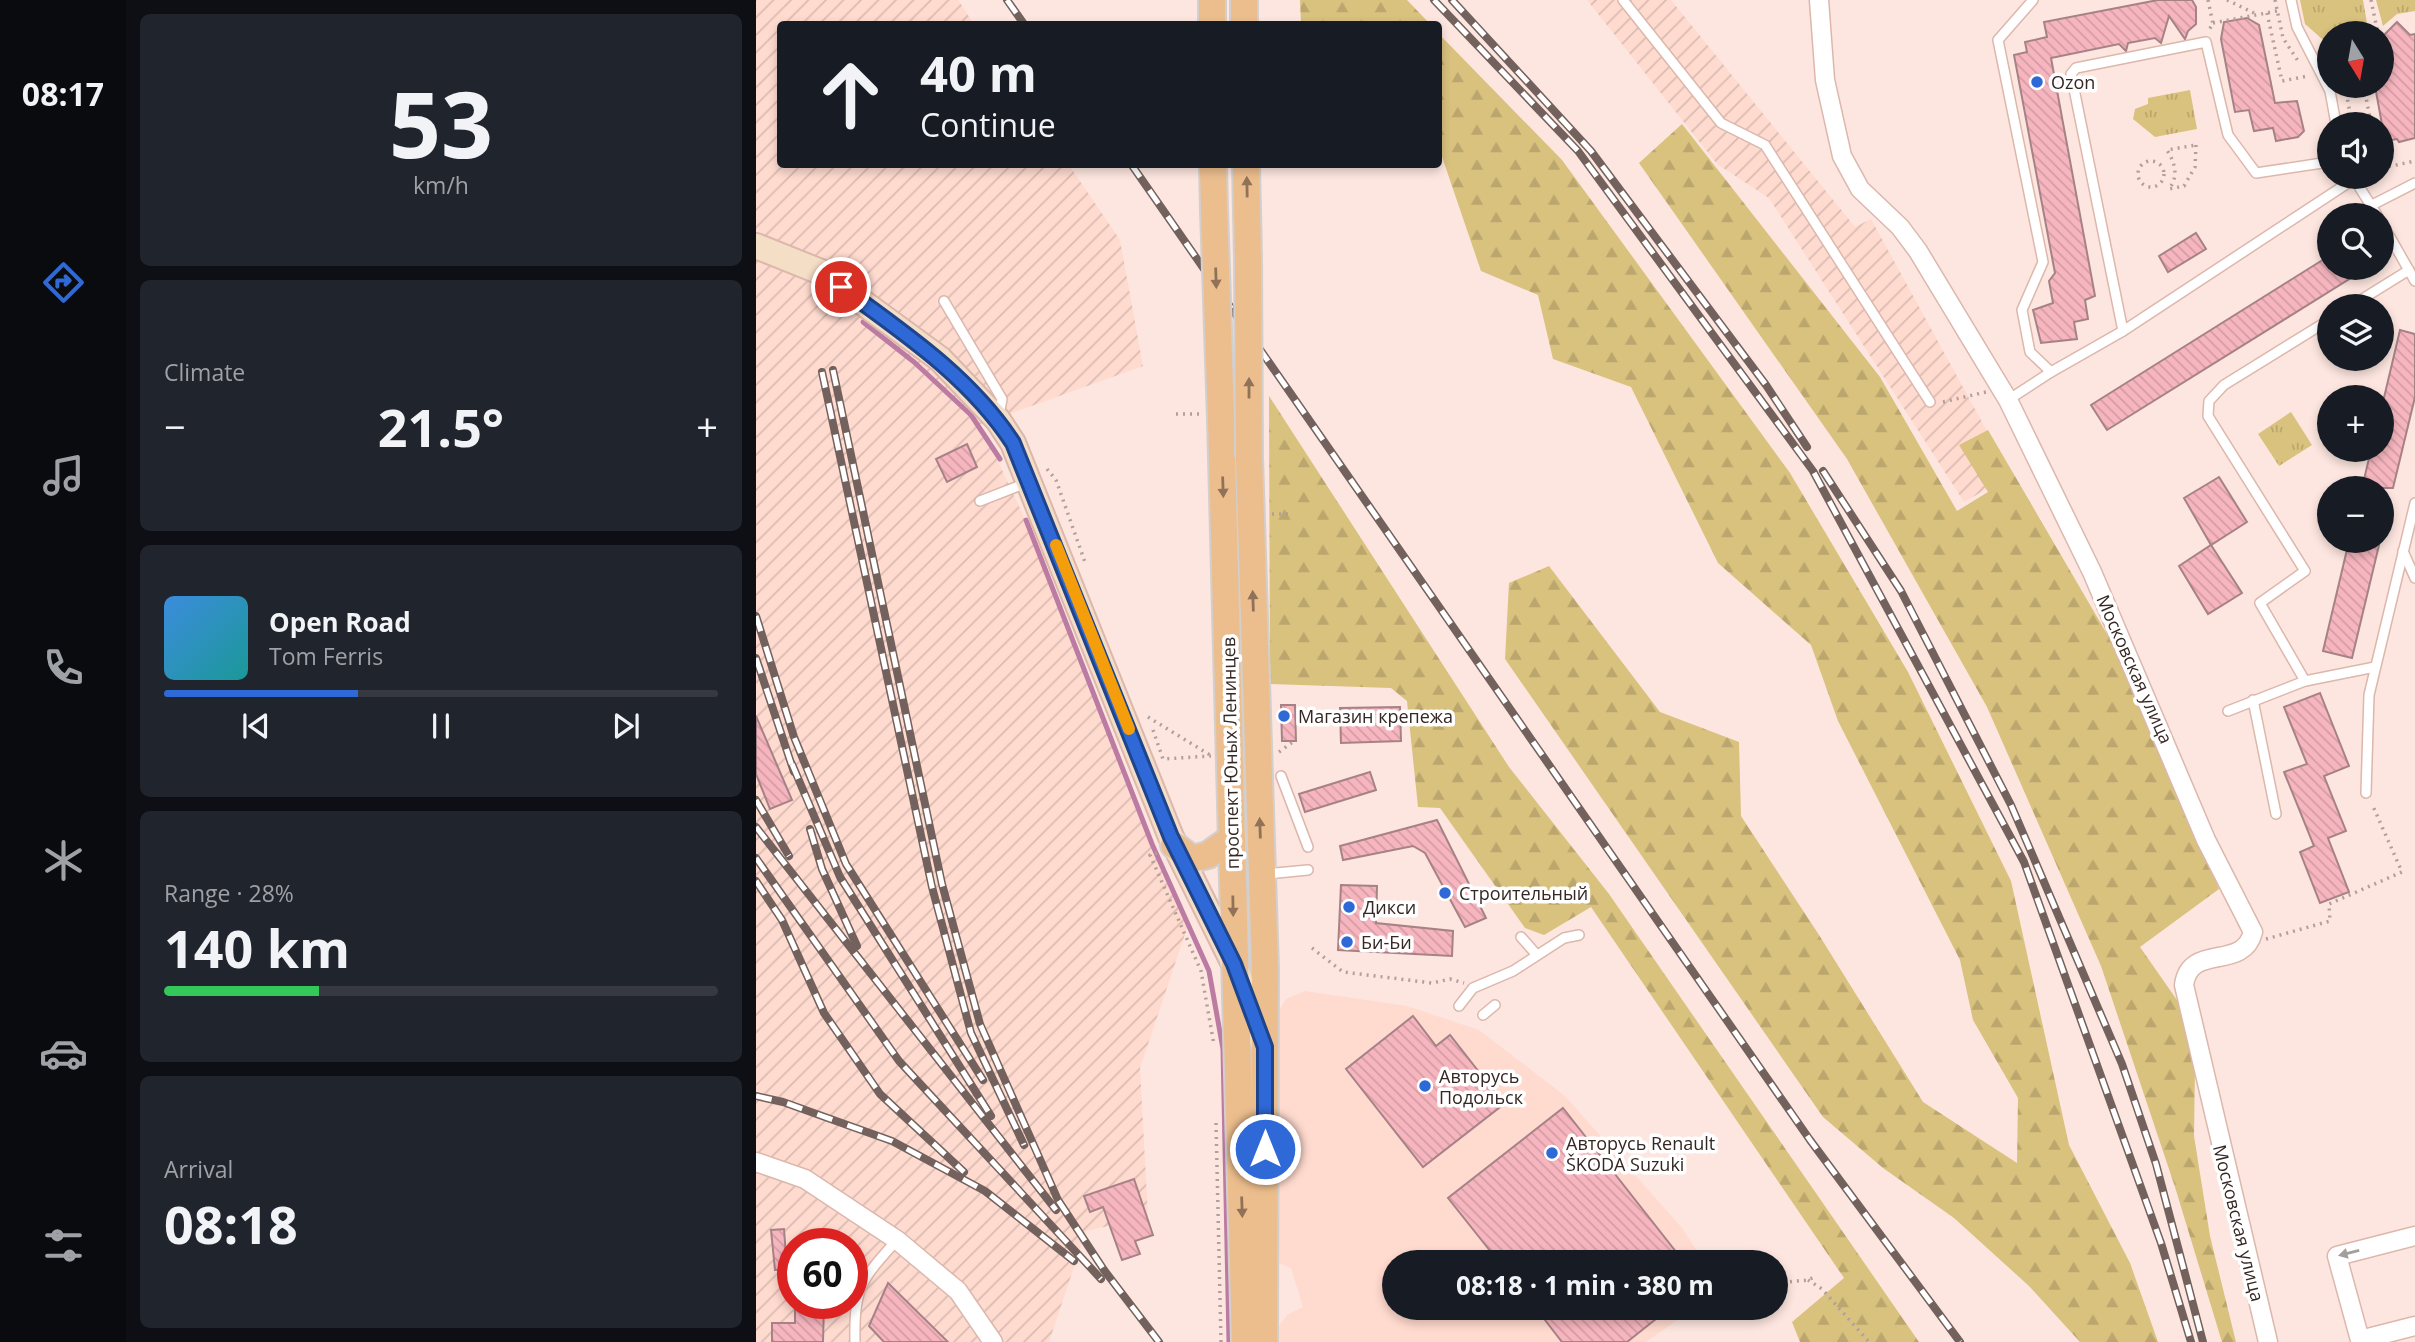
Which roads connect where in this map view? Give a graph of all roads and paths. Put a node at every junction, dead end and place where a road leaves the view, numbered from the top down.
1 (1212, 0) edge
2 (1244, 0) edge
3 (1623, 0) edge
4 (1819, 0) edge
5 (2033, 0) edge
6 (2208, 0) edge
7 (2227, 0) edge
8 (2275, 0) edge
9 (2291, 0) edge
10 (2371, 0) edge
11 (2277, 11) junction
12 (2267, 13) junction
13 (2258, 15) junction
14 (1212, 21) edge
15 (1244, 21) edge
16 (2375, 21) edge
17 (2213, 24) junction
18 (2206, 36) dead end
19 (2212, 38) dead end
20 (2273, 40) junction
21 (2308, 76) dead end
22 (2334, 112) edge
23 (2167, 150) joint
24 (2415, 161) edge
25 (2317, 164) edge
26 (2394, 165) edge
27 (1213, 168) edge
28 (1246, 168) edge
29 (2140, 181) joint
30 (2415, 183) edge
31 (2337, 189) edge
32 (2376, 203) edge
33 (2394, 244) edge
34 (756, 246) edge
35 (2409, 270) junction
36 (2415, 281) edge
37 (2370, 294) edge
38 (944, 301) dead end
39 (2317, 328) edge
40 (2123, 331) junction
41 (2051, 372) junction
42 (2004, 394) junction
43 (1930, 402) joint
44 (1176, 414) dead end
45 (1212, 417) junction
46 (998, 420) junction
47 (1030, 482) junction
48 (980, 501) dead end
49 (2415, 503) edge
50 (1270, 514) dead end
51 (1293, 514) dead end
52 (2403, 551) junction
53 (2415, 578) edge
54 (2375, 667) junction
55 (2305, 681) junction
56 (2253, 701) junction
57 (2228, 711) dead end
58 (1148, 717) dead end
59 (1153, 730) dead end
60 (1294, 741) dead end
61 (1275, 755) dead end
62 (1212, 756) dead end
63 (1202, 757) dead end
64 (1281, 776) dead end
65 (2366, 793) joint
66 (2276, 814) dead end
67 (1232, 838) junction
68 (1174, 845) junction
69 (1308, 847) dead end
70 (1150, 855) dead end
71 (1308, 870) dead end
72 (1261, 875) junction
73 (1579, 935) dead end
74 (1521, 937) dead end
75 (2250, 943) junction
76 (1312, 948) dead end
77 (1536, 954) junction
78 (1234, 964) junction
79 (1265, 970) junction
80 (1473, 988) junction
81 (1495, 1005) dead end
82 (1459, 1006) dead end
83 (1483, 1015) dead end
84 (1265, 1047) junction
85 (1215, 1051) dead end
86 (1216, 1116) dead end
87 (756, 1162) edge
88 (2415, 1236) edge
89 (897, 1240) junction
90 (1816, 1276) dead end
91 (1808, 1280) junction
92 (1788, 1282) edge
93 (2415, 1326) edge
94 (2398, 1336) edge
95 (2357, 1341) edge
96 (855, 1342) edge
97 (993, 1342) edge
98 (1221, 1342) edge
99 (1245, 1342) edge
100 (1265, 1342) edge
101 (1869, 1342) edge
102 (2268, 1342) edge

1 - 14 main road
2 - 15 main road
3 - 43 lane
4 - 42 street, Московская улица
5 - 41 lane
6 - 17 path
7 - 13 path
8 - 11 path
9 - 22 lane
10 - 16 path
11 - 12 path
11 - 20 path
12 - 13 path
12 - 20 path
13 - 17 path
17 - 18 path
17 - 19 path
20 - 21 path
23 - 23 path
24 - 26 path
25 - 40 lane
27 -> 45 main road, проспект Юных Ленинцев, bridge
72 -> 28 main road, проспект Юных Ленинцев, bridge
29 - 29 path
30 - 32 lane
31 - 40 lane
33 - 35 lane
34 - 46 street
35 - 36 lane
35 - 37 lane
38 - 46 lane
39 - 55 lane
40 - 41 lane
41 - 42 lane
42 - 43 path
42 - 75 street, Московская улица
44 - 45 path
45 -> 67 main road, проспект Юных Ленинцев
46 - 47 street
47 - 48 lane
47 - 68 street
49 - 52 lane
50 - 51 path
52 - 53 lane
52 - 54 lane
54 - 55 lane
54 - 65 lane
55 - 56 lane
56 - 57 lane
56 - 66 lane
58 - 62 path
59 - 63 path
60 - 61 path
64 - 69 lane
65 - 75 path
67 - 68 main road
67 -> 78 main road, проспект Юных Ленинцев
68 - 78 street
70 - 85 path
71 - 72 lane
72 - 79 main road, проспект Юных Ленинцев
73 - 77 lane
74 - 77 lane
75 - 102 street, Московская улица
76 - 80 path
77 - 80 lane
78 - 79 street
78 - 84 street
78 -> 99 main road, проспект Юных Ленинцев
79 - 84 main road, проспект Юных Ленинцев
80 - 82 lane
81 - 83 lane
84 - 100 main road, проспект Юных Ленинцев
86 - 98 path
87 - 89 street
88 -> 95 street
89 - 96 lane
89 - 97 street
90 - 91 path
91 - 92 path
91 - 101 path
93 - 94 street
94 - 95 street

